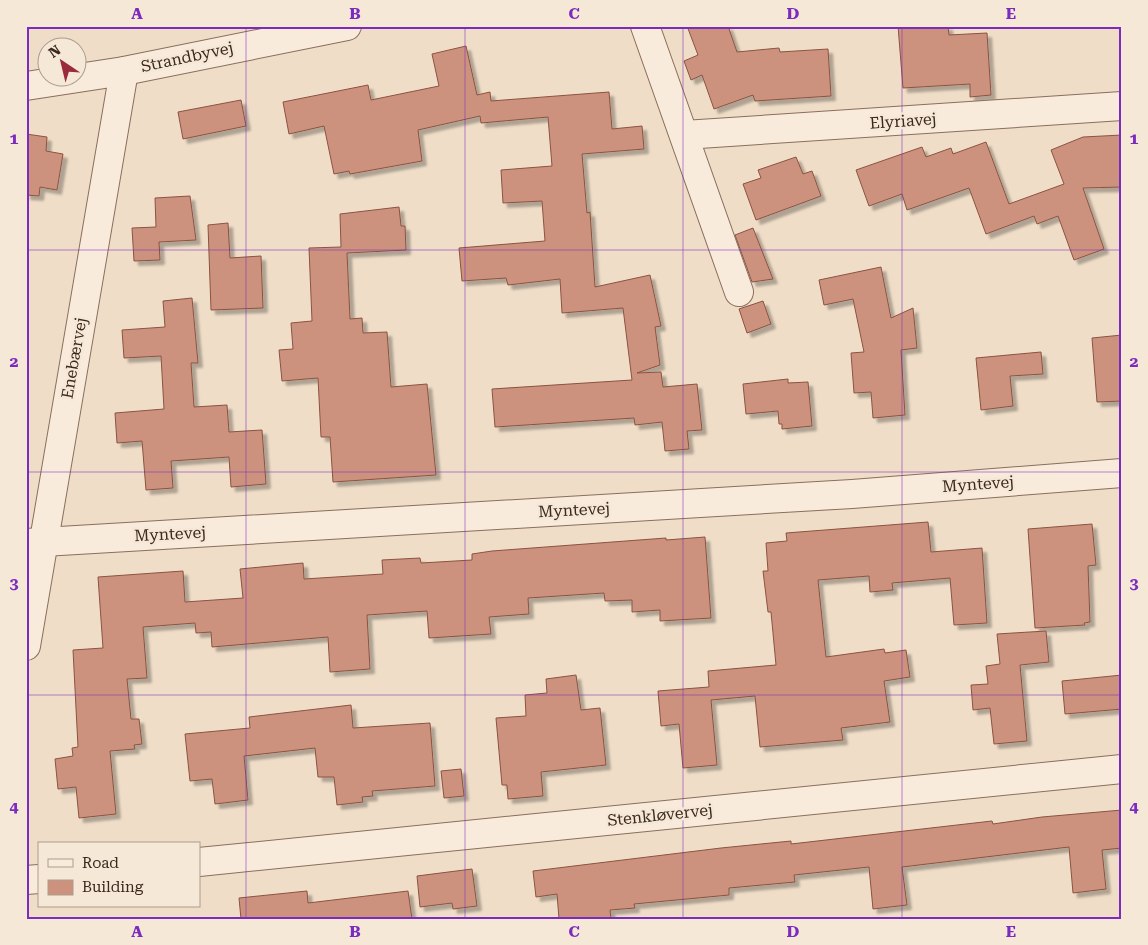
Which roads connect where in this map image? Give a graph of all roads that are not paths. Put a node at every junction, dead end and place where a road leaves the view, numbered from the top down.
1 (347, 26) edge
2 (645, 26) edge
3 (124, 71) junction
4 (26, 86) edge
5 (1122, 106) edge
6 (684, 135) junction
7 (739, 292) dead end
8 (1122, 473) edge
9 (35, 542) edge
10 (26, 646) edge
11 (1122, 768) edge
12 (200, 862) edge

1 - 3 street, Strandbyvej
2 - 6 street
3 - 4 street, Strandbyvej
3 - 9 street, Enebærvej
5 - 6 street, Elyriavej
6 - 7 street
8 - 9 street, Myntevej
9 - 10 street, Enebærvej
11 - 12 street, Stenkløvervej

